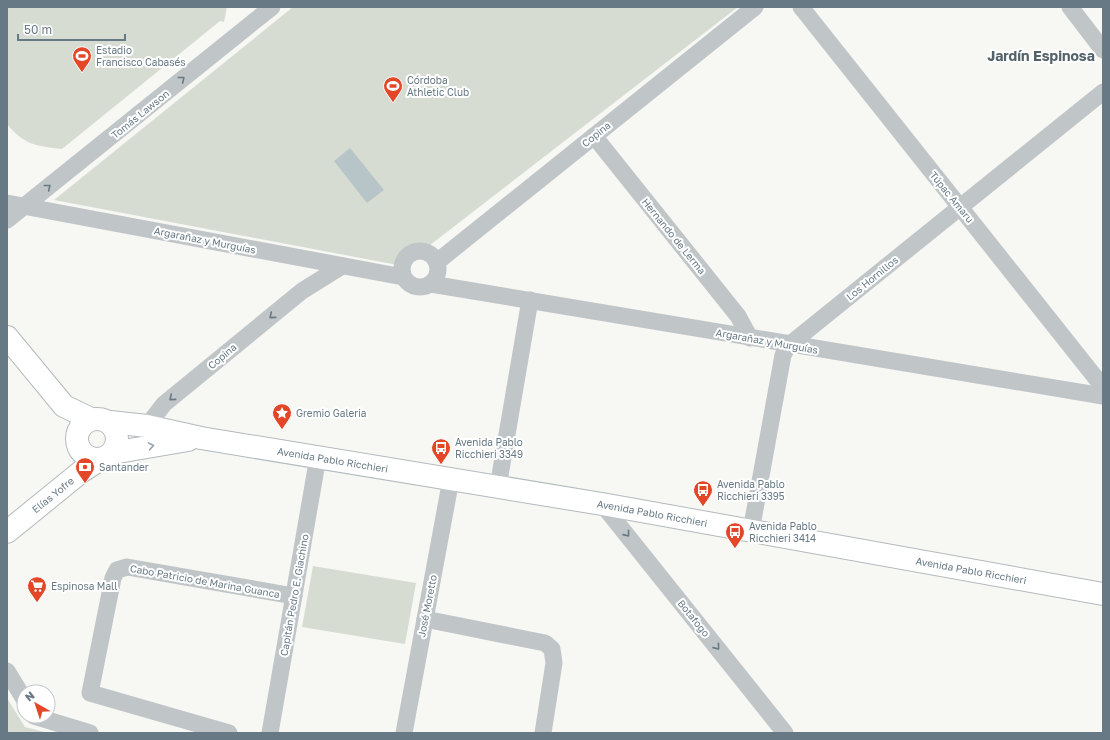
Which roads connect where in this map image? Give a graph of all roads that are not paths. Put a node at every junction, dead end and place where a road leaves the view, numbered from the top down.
1 (272, 7) edge
2 (755, 7) edge
3 (801, 7) edge
4 (1070, 7) edge
5 (1103, 50) edge
6 (1103, 92) edge
7 (594, 136) junction
8 (7, 203) edge
9 (24, 206) junction
10 (960, 206) junction
11 (7, 220) edge
12 (311, 260) junction
13 (436, 262) junction
14 (342, 266) junction
15 (404, 277) junction
16 (431, 284) junction
17 (302, 291) junction
18 (530, 300) junction
19 (7, 337) edge
20 (750, 338) junction
21 (789, 345) junction
22 (7, 356) edge
23 (1103, 387) edge
24 (1103, 396) edge
25 (100, 421) junction
26 (147, 426) junction
27 (200, 438) junction
28 (78, 444) junction
29 (107, 456) junction
30 (318, 457) junction
31 (451, 479) junction
32 (498, 487) junction
33 (602, 504) junction
34 (7, 520) edge
35 (751, 531) junction
36 (7, 532) edge
37 (1103, 594) edge
38 (294, 596) junction
39 (425, 619) junction
40 (7, 671) edge
41 (16, 686) edge
42 (56, 723) edge
43 (90, 733) edge
44 (229, 733) edge
45 (270, 733) edge
46 (404, 733) edge
47 (543, 733) edge
48 (785, 733) edge

9 -> 1 street, Tomás Lawson
2 - 7 street, Copina
3 - 10 street, Túpac Amaru
4 - 5 street
6 - 10 street, Los Hornillos
7 - 13 street, Copina
7 - 20 street, Hernando de Lerma
8 - 9 street, Argarañaz y Murguías
9 - 11 street, Tomás Lawson
9 - 12 street, Argarañaz y Murguías
10 - 21 street, Los Hornillos
10 - 23 street, Túpac Amaru
12 - 14 street, Argarañaz y Murguías
12 - 17 street
13 - 15 street
13 - 16 street
14 - 15 street, Argarañaz y Murguías
14 - 17 street, Copina
15 - 16 street
16 - 18 street, Argarañaz y Murguías
17 -> 26 street, Copina
18 - 20 street, Argarañaz y Murguías
18 - 32 street
19 - 25 main road, Avenida Pablo Ricchieri
20 - 21 street, Argarañaz y Murguías
21 - 24 street, Argarañaz y Murguías
21 - 35 street, Los Hornillos
22 - 28 main road
25 - 26 main road, Avenida Pablo Ricchieri
25 - 28 main road
25 - 29 main road
26 - 27 main road, Avenida Pablo Ricchieri
29 -> 27 main road, Avenida Pablo Ricchieri
27 - 30 main road, Avenida Pablo Ricchieri
28 - 29 main road
28 - 34 main road, Elías Yofre
29 - 36 main road, Elías Yofre
30 - 31 main road, Avenida Pablo Ricchieri
30 - 38 street, Capitán Pedro E. Giachino
31 - 32 main road, Avenida Pablo Ricchieri
31 - 39 street, José Moretto
32 - 33 main road, Avenida Pablo Ricchieri
33 - 35 main road, Avenida Pablo Ricchieri
33 -> 48 street, Botafogo
35 - 37 main road, Avenida Pablo Ricchieri
38 - 44 street, Cabo Patricio de Marina Guanca
38 - 45 street, Capitán Pedro E. Giachino
39 - 46 street, José Moretto
39 - 47 street
40 - 41 street
42 - 43 street

